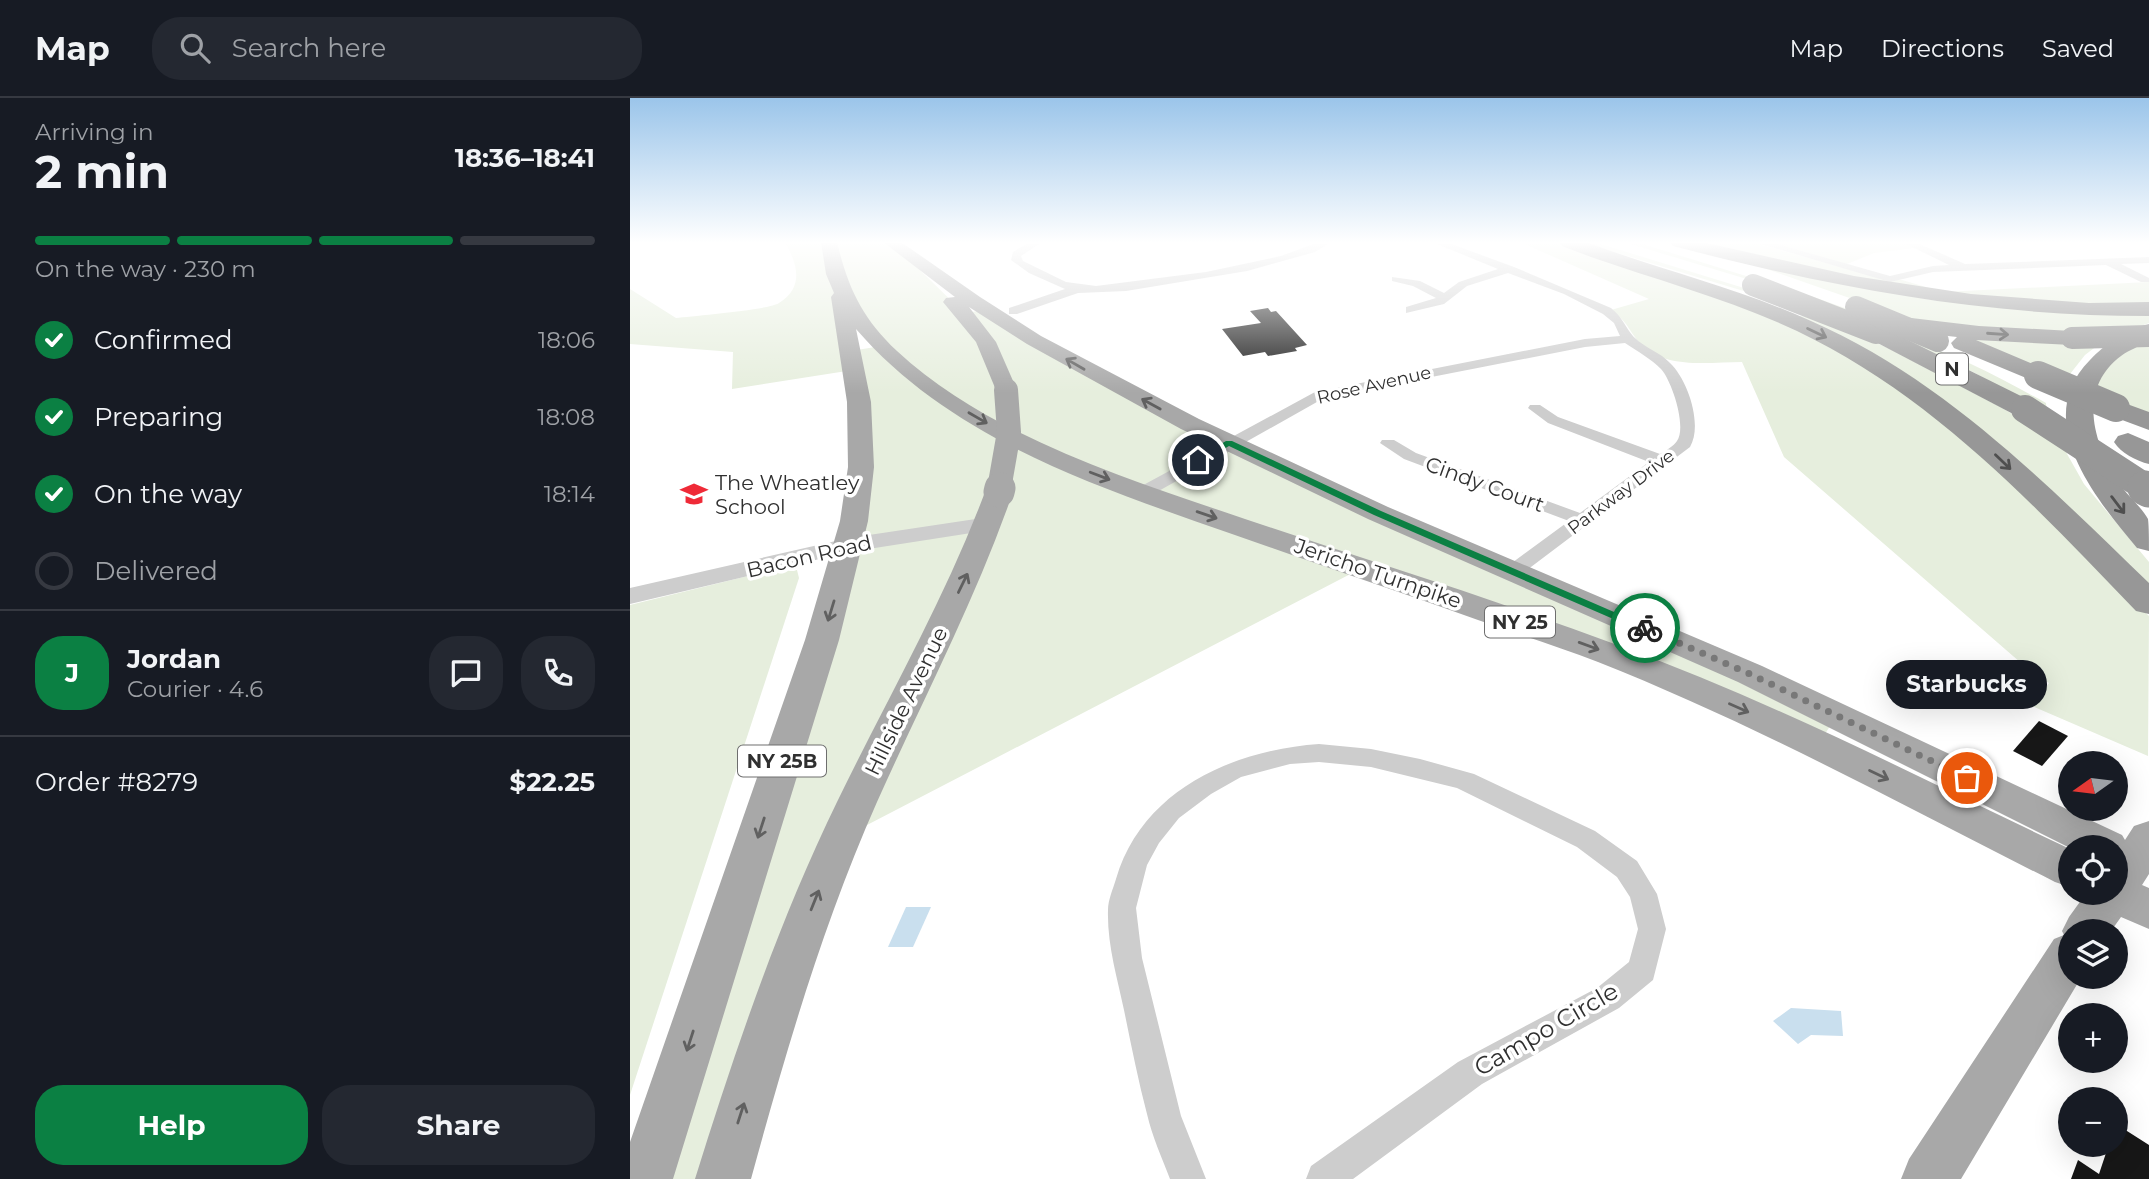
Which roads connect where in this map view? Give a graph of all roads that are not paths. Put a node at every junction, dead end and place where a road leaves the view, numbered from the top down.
1 (840, 292) edge
2 (844, 292) edge
3 (941, 292) edge
4 (961, 292) edge
5 (1067, 292) edge
6 (1434, 292) edge
7 (1452, 292) edge
8 (1563, 292) edge
9 (1716, 292) edge
10 (1740, 292) edge
11 (1778, 292) edge
12 (1815, 292) edge
13 (1827, 292) edge
14 (1904, 292) edge
15 (1445, 298) junction
16 (2149, 309) edge
17 (1410, 310) dead end
18 (1013, 311) dead end
19 (1882, 323) junction
20 (2149, 331) edge
21 (2149, 336) edge
22 (1628, 339) junction
23 (1951, 342) junction
24 (2029, 389) junction
25 (1535, 408) dead end
26 (2149, 422) edge
27 (1229, 443) junction
28 (1388, 443) dead end
29 (2138, 449) edge
30 (1662, 461) junction
31 (2149, 490) edge
32 (1142, 493) junction
33 (994, 508) junction
34 (1584, 520) junction
35 (2149, 541) edge
36 (849, 545) junction
37 (1512, 572) junction
38 (630, 596) edge
39 (2149, 603) edge
40 (2130, 862) edge
41 (2058, 863) edge
42 (2149, 910) edge
43 (2093, 919) edge
44 (2058, 973) edge
45 (645, 1179) edge
46 (723, 1179) edge
47 (1188, 1179) edge
48 (1324, 1179) edge
49 (1929, 1179) edge

1 - 36 main road, NY 25B
2 -> 32 main road, Jericho Turnpike / NY 25
3 - 33 main road, Hillside Avenue, bridge
27 -> 4 main road, NY 25
5 - 18 street
6 - 15 street
7 - 15 street
8 - 22 street, Parkway Drive
9 -> 39 highway
10 -> 21 highway, bridge
11 - 19 highway, N, bridge
12 - 23 highway, N, bridge
13 - 19 highway
14 - 16 highway
15 - 17 street
19 - 23 highway
19 - 24 highway, N
20 -> 35 highway
22 - 27 street, Rose Avenue
22 - 30 street, Parkway Drive
23 - 24 highway, N
24 - 26 highway, bridge
24 - 29 highway, N
24 - 31 highway, N, bridge
25 - 30 street
27 - 32 street, Rose Avenue
27 - 37 main road, NY 25
28 - 34 street, Cindy Court
30 - 34 street, Parkway Drive
32 -> 41 main road, Jericho Turnpike / NY 25
33 - 36 street, Bacon Road
46 -> 33 main road, Hillside Avenue
34 - 37 street, Parkway Drive
36 - 38 street, Bacon Road
36 -> 45 main road, NY 25B
37 - 40 main road, NY 25
40 - 42 main road, NY 25
40 - 43 main road
44 - 49 main road
47 - 48 street, Campo Circle

